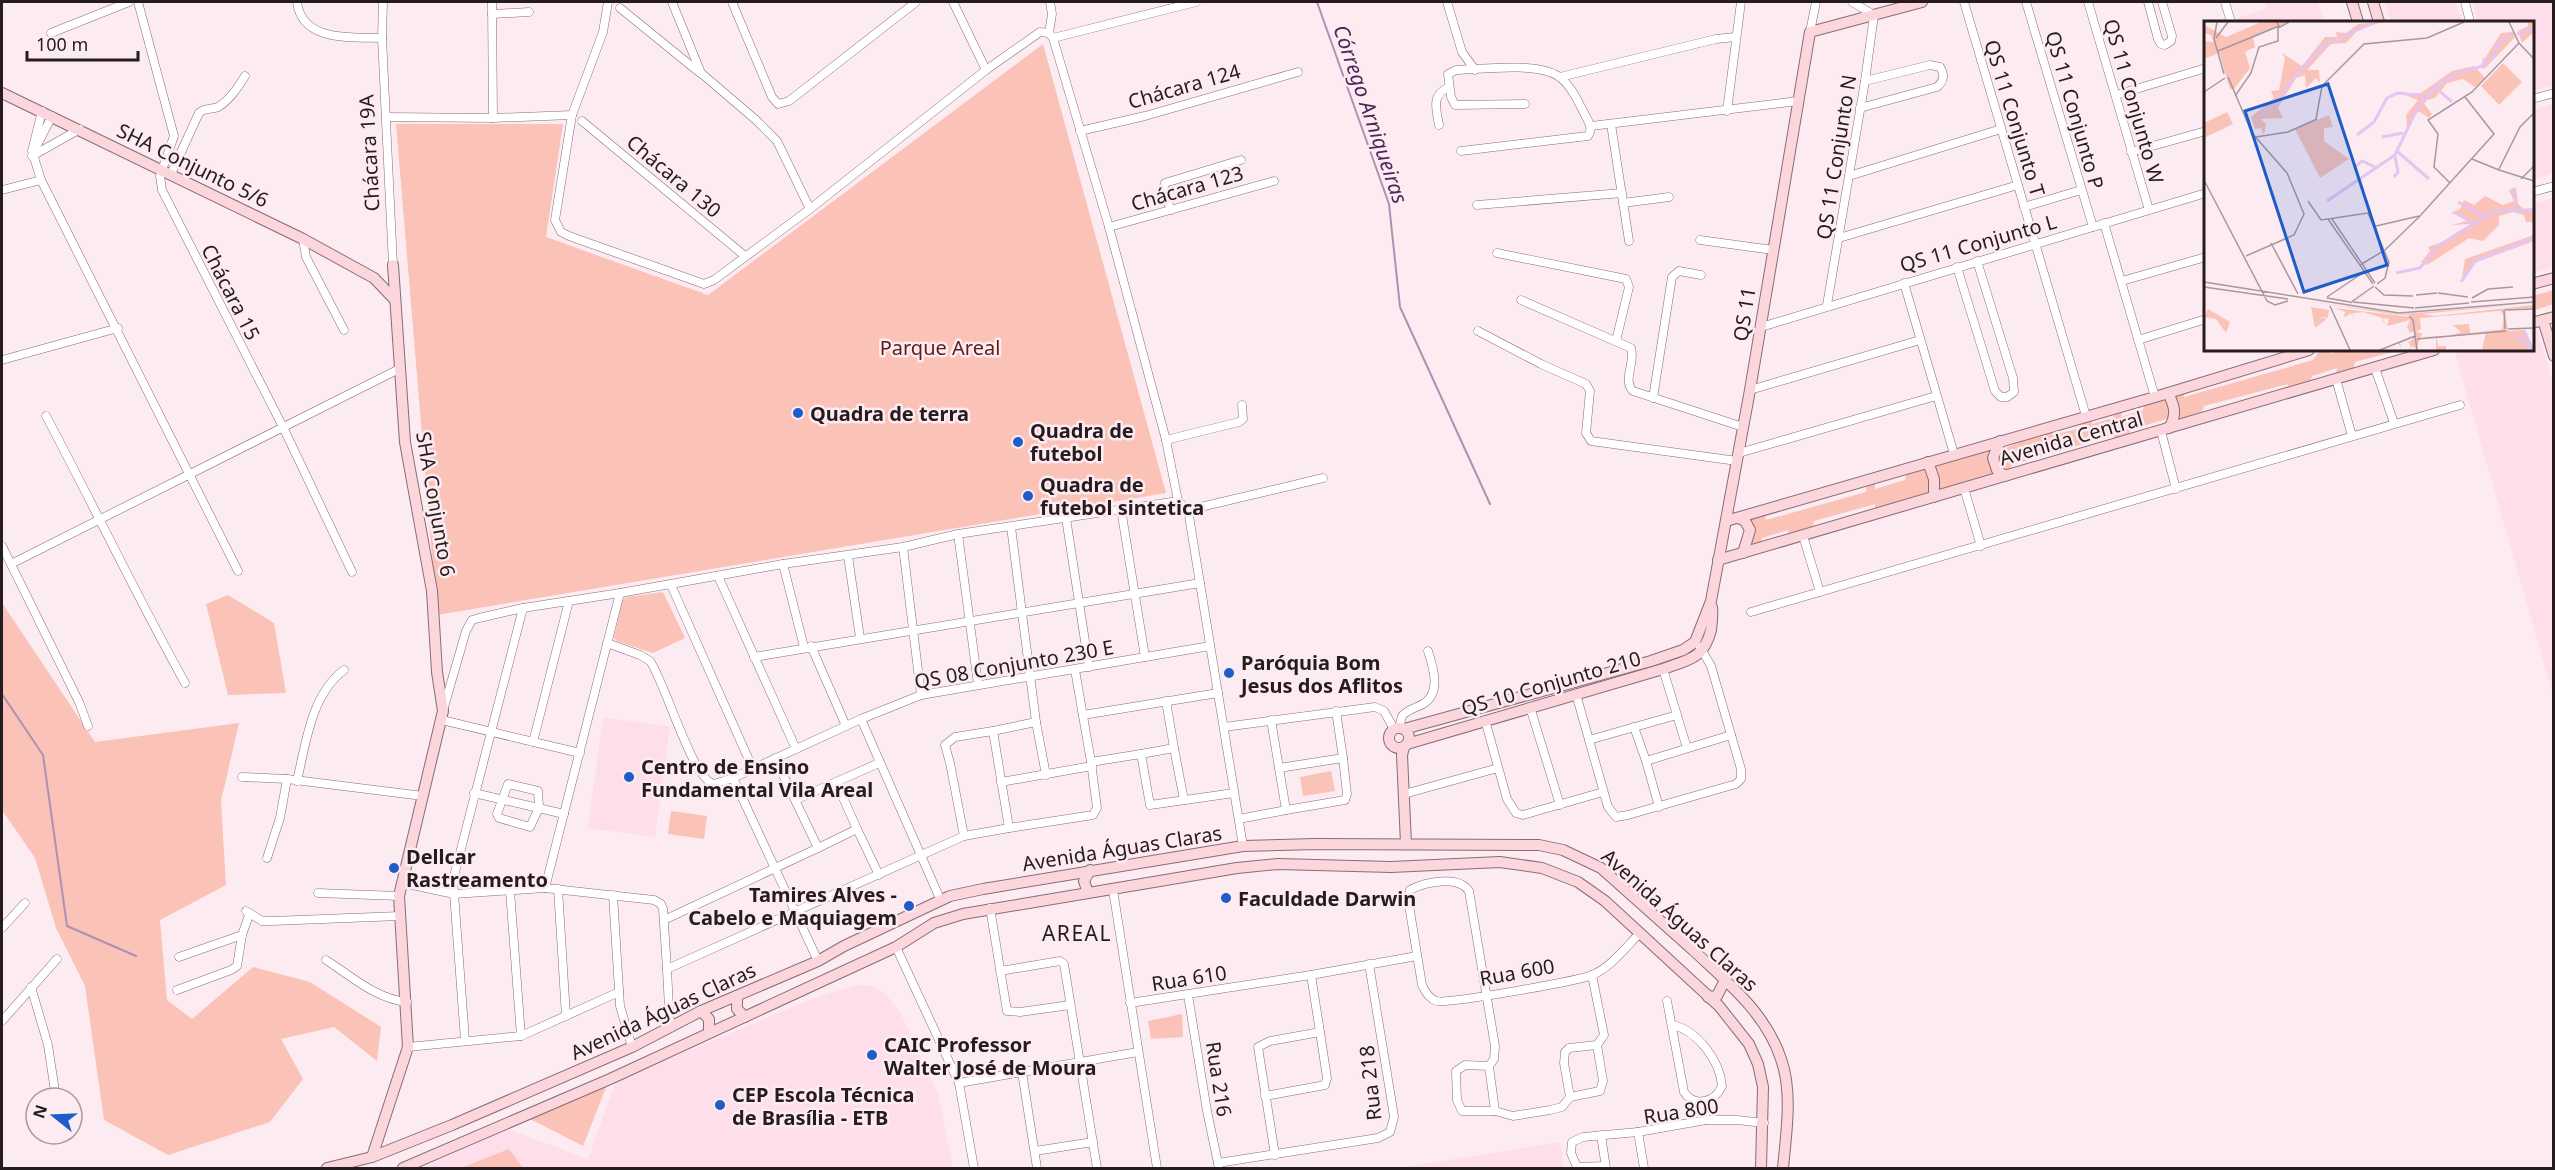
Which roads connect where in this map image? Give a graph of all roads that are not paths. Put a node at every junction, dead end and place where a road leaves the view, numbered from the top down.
1 (129, 2) edge
2 (138, 2) edge
3 (297, 2) edge
4 (383, 2) edge
5 (492, 2) edge
6 (608, 2) edge
7 (672, 2) edge
8 (732, 2) edge
9 (916, 2) edge
10 (953, 2) edge
11 (1050, 2) edge
12 (1196, 2) edge
13 (1447, 2) edge
14 (1741, 2) edge
15 (1816, 2) edge
16 (1852, 2) edge
17 (1922, 2) edge
18 (1964, 2) edge
19 (2026, 2) edge
20 (2088, 2) edge
21 (2148, 2) edge
22 (2162, 2) edge
23 (2224, 2) edge
24 (2352, 2) edge
25 (2373, 2) edge
26 (2465, 2) edge
27 (620, 9) dead end
28 (529, 12) dead end
29 (492, 14) junction
30 (1874, 15) junction
31 (2231, 21) edge
32 (2358, 21) edge
33 (2379, 21) edge
34 (2470, 21) edge
35 (1810, 32) junction
36 (51, 33) dead end
37 (1051, 36) junction
38 (1735, 37) junction
39 (381, 38) junction
40 (2204, 69) edge
41 (986, 70) junction
42 (1475, 70) junction
43 (1298, 72) dead end
44 (701, 74) junction
45 (245, 76) dead end
46 (1560, 77) junction
47 (1866, 81) junction
48 (1449, 87) junction
49 (2, 93) edge
50 (2553, 93) edge
51 (2116, 95) junction
52 (2534, 98) edge
53 (1798, 101) junction
54 (1525, 104) dead end
55 (1860, 108) junction
56 (1727, 111) junction
57 (46, 114) junction
58 (572, 115) junction
59 (386, 117) junction
60 (493, 118) junction
61 (582, 121) dead end
62 (1611, 124) junction
63 (1439, 125) dead end
64 (1591, 126) junction
65 (80, 129) junction
66 (2001, 129) junction
67 (2204, 131) edge
68 (1080, 132) junction
69 (1461, 151) dead end
70 (2131, 152) junction
71 (32, 156) junction
72 (1241, 160) dead end
73 (166, 172) junction
74 (1849, 176) junction
75 (41, 180) junction
76 (1274, 181) dead end
77 (2018, 185) junction
78 (2553, 186) edge
79 (2, 190) edge
80 (2081, 190) junction
81 (2534, 191) edge
82 (1622, 193) junction
83 (2204, 193) edge
84 (1670, 197) dead end
85 (1623, 203) junction
86 (1477, 205) dead end
87 (2024, 207) junction
88 (810, 209) junction
89 (1171, 210) junction
90 (2149, 210) junction
91 (2104, 223) junction
92 (1109, 227) junction
93 (2093, 227) junction
94 (1839, 238) junction
95 (303, 239) junction
96 (1700, 240) dead end
97 (1629, 241) dead end
98 (2036, 244) junction
99 (1773, 250) junction
100 (1497, 253) dead end
101 (745, 256) junction
102 (2204, 257) edge
103 (1977, 261) junction
104 (393, 265) junction
105 (1957, 267) junction
106 (366, 274) junction
107 (1701, 275) dead end
108 (2553, 278) edge
109 (2122, 281) junction
110 (1904, 282) junction
111 (2534, 283) edge
112 (1521, 300) dead end
113 (396, 302) junction
114 (1827, 305) junction
115 (2204, 320) edge
116 (2543, 320) edge
117 (1761, 327) junction
118 (118, 328) junction
119 (344, 330) dead end
120 (1478, 331) dead end
121 (1920, 340) junction
122 (2138, 340) junction
123 (1616, 341) junction
124 (2306, 351) edge
125 (2431, 351) edge
126 (2553, 356) edge
127 (2, 360) edge
128 (401, 368) junction
129 (2375, 368) junction
130 (2336, 379) junction
131 (1750, 390) junction
132 (2168, 393) junction
133 (1936, 396) junction
134 (2155, 397) junction
135 (1653, 398) junction
136 (1242, 405) dead end
137 (2460, 405) dead end
138 (46, 416) dead end
139 (2086, 416) junction
140 (2394, 423) junction
141 (1743, 427) junction
142 (283, 428) junction
143 (2165, 430) junction
144 (2352, 436) junction
145 (1166, 440) junction
146 (2000, 441) junction
147 (1954, 454) junction
148 (1738, 457) junction
149 (1928, 462) junction
150 (190, 475) junction
151 (2005, 476) junction
152 (1323, 478) dead end
153 (1964, 488) junction
154 (2176, 489) junction
155 (1934, 497) junction
156 (1178, 501) junction
157 (1121, 509) junction
158 (1188, 510) junction
159 (1066, 518) junction
160 (1738, 518) junction
161 (101, 520) junction
162 (1726, 521) junction
163 (1011, 527) junction
164 (957, 534) junction
165 (1803, 536) junction
166 (2, 546) edge
167 (1981, 546) junction
168 (903, 547) junction
169 (1743, 553) junction
170 (848, 556) junction
171 (1718, 560) junction
172 (11, 564) junction
173 (783, 564) junction
174 (238, 572) dead end
175 (352, 572) dead end
176 (718, 576) junction
177 (1200, 583) junction
178 (671, 585) junction
179 (1820, 592) junction
180 (620, 593) junction
181 (1134, 595) junction
182 (569, 601) junction
183 (1710, 601) junction
184 (1080, 603) junction
185 (523, 608) junction
186 (1024, 612) junction
187 (1751, 612) dead end
188 (969, 622) junction
189 (912, 631) junction
190 (860, 639) junction
191 (1695, 642) junction
192 (607, 643) junction
193 (1210, 646) junction
194 (807, 647) junction
195 (1428, 651) dead end
196 (1703, 652) junction
197 (754, 657) junction
198 (1145, 657) junction
199 (1089, 668) junction
200 (1663, 669) junction
201 (344, 670) dead end
202 (1075, 670) junction
203 (1030, 676) junction
204 (185, 683) dead end
205 (978, 684) junction
206 (1218, 693) junction
207 (1576, 694) junction
208 (921, 695) junction
209 (1166, 701) junction
210 (1530, 707) junction
211 (1336, 711) junction
212 (1083, 715) junction
213 (1677, 715) junction
214 (443, 716) junction
215 (861, 719) junction
216 (1271, 720) junction
217 (1485, 720) junction
218 (1036, 722) junction
219 (88, 726) dead end
220 (846, 726) junction
221 (1224, 727) junction
222 (1634, 727) junction
223 (1399, 729) junction
224 (490, 730) junction
225 (993, 731) junction
226 (1731, 735) junction
227 (1589, 740) junction
228 (533, 742) junction
229 (1402, 746) junction
230 (796, 748) junction
231 (1174, 748) junction
232 (1687, 748) junction
233 (580, 753) junction
234 (1141, 754) junction
235 (775, 758) junction
236 (1343, 758) junction
237 (1646, 761) junction
238 (879, 763) junction
239 (1091, 764) junction
240 (1279, 768) junction
241 (1498, 768) junction
242 (753, 769) junction
243 (1046, 775) junction
244 (242, 777) dead end
245 (733, 778) junction
246 (287, 779) junction
247 (297, 781) junction
248 (836, 782) junction
249 (1001, 782) junction
250 (1603, 792) junction
251 (474, 793) junction
252 (1234, 793) junction
253 (1404, 794) junction
254 (423, 796) junction
255 (795, 800) junction
256 (1184, 800) junction
257 (502, 801) junction
258 (1560, 806) junction
259 (1659, 807) junction
260 (538, 808) junction
261 (1286, 810) junction
262 (564, 814) junction
263 (1239, 819) junction
264 (1009, 828) junction
265 (857, 829) junction
266 (964, 836) junction
267 (1315, 844) junction
268 (1335, 844) junction
269 (1406, 844) junction
270 (1244, 846) junction
271 (818, 848) junction
272 (921, 854) junction
273 (267, 858) dead end
274 (1309, 865) junction
275 (1332, 866) junction
276 (776, 868) junction
277 (1090, 870) junction
278 (879, 875) junction
279 (1062, 876) junction
280 (403, 883) junction
281 (545, 888) junction
282 (558, 889) junction
283 (1113, 890) junction
284 (510, 891) junction
285 (318, 893) dead end
286 (1088, 893) junction
287 (454, 894) junction
288 (614, 895) junction
289 (399, 896) junction
290 (1066, 897) junction
291 (941, 901) junction
292 (25, 903) dead end
293 (990, 908) junction
294 (796, 911) junction
295 (400, 916) junction
296 (664, 920) junction
297 (2, 927) edge
298 (1640, 933) junction
299 (243, 935) junction
300 (896, 947) junction
301 (1417, 956) junction
302 (179, 957) dead end
303 (57, 959) dead end
304 (326, 960) dead end
305 (818, 961) junction
306 (1369, 964) junction
307 (667, 969) junction
308 (1000, 971) junction
309 (1311, 975) junction
310 (1592, 975) junction
311 (1725, 980) junction
312 (31, 987) junction
313 (177, 990) dead end
314 (619, 992) junction
315 (1188, 995) junction
316 (1487, 995) junction
317 (737, 996) junction
318 (1708, 997) junction
319 (1667, 1001) dead end
320 (407, 1002) junction
321 (1130, 1004) junction
322 (1070, 1005) junction
323 (701, 1011) junction
324 (566, 1016) junction
325 (746, 1017) junction
326 (2, 1021) edge
327 (1673, 1025) junction
328 (670, 1028) junction
329 (709, 1032) junction
330 (1320, 1032) junction
331 (521, 1036) junction
332 (465, 1040) junction
333 (1597, 1044) junction
334 (408, 1047) junction
335 (632, 1047) junction
336 (1775, 1047) junction
337 (1138, 1052) junction
338 (1755, 1053) junction
339 (1080, 1063) junction
340 (1489, 1066) junction
341 (1022, 1072) junction
342 (959, 1083) junction
343 (54, 1086) edge
344 (1265, 1096) junction
345 (1570, 1097) junction
346 (1703, 1102) junction
347 (1495, 1111) junction
348 (1706, 1119) junction
349 (1764, 1123) junction
350 (452, 1125) junction
351 (1638, 1132) junction
352 (1601, 1135) junction
353 (378, 1140) junction
354 (1093, 1142) junction
355 (457, 1146) junction
356 (1035, 1151) junction
357 (384, 1152) junction
358 (1275, 1155) junction
359 (372, 1157) junction
360 (1218, 1166) edge
361 (1605, 1167) edge
362 (332, 1168) edge
363 (403, 1168) edge
364 (974, 1168) edge
365 (1037, 1168) edge
366 (1097, 1168) edge
367 (1157, 1168) edge
368 (1644, 1168) edge
369 (1761, 1168) edge
370 (1783, 1168) edge

1 - 36 street
2 - 73 street
3 - 39 street
4 - 39 street, Chácara 19A
5 - 29 street
6 - 58 street
7 - 44 street
8 - 9 street
10 - 41 street
11 - 37 street
12 - 37 street
13 - 42 street
14 - 38 street
15 - 35 street
16 - 30 street
17 - 30 street
18 - 66 street, QS 11 Conjunto T
19 - 80 street, QS 11 Conjunto P
20 - 51 street, QS 11 Conjunto W
21 - 22 street
23 - 31 street
24 - 32 street
25 - 33 street
26 - 34 street
27 - 44 street
28 - 29 street
29 - 60 street
30 - 35 street
30 - 47 street, QS 11 Conjunto N
35 - 53 street, QS 11
37 - 41 street
37 - 68 street
38 - 46 street
38 - 56 street
39 - 59 street, Chácara 19A
40 - 51 street
41 - 88 street
42 - 46 street
42 - 48 street
43 - 68 street, Chácara 124
44 - 88 street
45 - 73 street
46 - 64 street
47 - 55 street, QS 11 Conjunto N
47 - 55 street
48 - 54 street
48 - 63 street
49 - 57 street, SHA Conjunto 5/6
50 - 52 street
51 - 70 street, QS 11 Conjunto W
53 - 56 street
53 - 99 street, QS 11
55 - 74 street, QS 11 Conjunto N
56 - 62 street
57 - 65 street, SHA Conjunto 5/6
57 - 71 street
58 - 60 street
58 - 101 street
59 - 60 street
59 - 104 street, Chácara 19A
61 - 101 street, Chácara 130
62 - 64 street
62 - 82 street
64 - 69 street
65 - 71 street
65 - 73 street, SHA Conjunto 5/6
66 - 74 street
66 - 77 street, QS 11 Conjunto T
67 - 70 street
68 - 92 street
70 - 90 street, QS 11 Conjunto W
71 - 75 street
72 - 89 street
73 - 95 street, SHA Conjunto 5/6
73 - 142 street, Chácara 15
74 - 94 street, QS 11 Conjunto N
75 - 79 street
75 - 118 street
76 - 89 street, Chácara 123
77 - 87 street, QS 11 Conjunto T
77 - 94 street
78 - 81 street
80 - 87 street
80 - 93 street, QS 11 Conjunto P
82 - 85 street
82 - 86 street
83 - 90 street, QS 11 Conjunto L
84 - 85 street
85 - 97 street
87 - 98 street, QS 11 Conjunto T
88 - 101 street
89 - 92 street, Chácara 123
90 - 91 street, QS 11 Conjunto L
91 - 93 street, QS 11 Conjunto L
91 - 109 street
92 - 145 street
93 - 98 street, QS 11 Conjunto L
94 - 114 street, QS 11 Conjunto N
95 - 106 street, SHA Conjunto 5/6
95 - 119 street
96 - 99 street
98 - 103 street, QS 11 Conjunto L
98 - 139 street, QS 11 Conjunto T
99 - 117 street, QS 11
100 - 123 street
102 - 109 street
103 - 105 street, QS 11 Conjunto L
103 - 105 street
104 - 106 street
104 - 113 street, Chácara 19A
105 - 110 street, QS 11 Conjunto L
106 - 113 street, SHA Conjunto 5/6
107 - 135 street
108 - 111 street
109 - 122 street
110 - 114 street, QS 11 Conjunto L
110 - 121 street
112 - 123 street
113 - 128 street, SHA Conjunto 6
114 - 117 street, QS 11 Conjunto L
115 - 122 street
116 - 126 street
117 - 131 street, QS 11
118 - 127 street
118 - 150 street
120 - 148 street
121 - 131 street
121 - 133 street
122 - 134 street
123 - 135 street
124 - 132 street, Avenida Central
125 - 129 street, Avenida Central
128 - 142 street
128 - 214 street, SHA Conjunto 6
129 - 130 street, Avenida Central
129 - 140 street
130 - 143 street, Avenida Central
130 - 144 street
131 - 141 street, QS 11
132 - 134 street, Avenida Central
132 - 143 street
133 - 147 street
133 - 148 street
134 - 139 street, Avenida Central
135 - 141 street
136 - 145 street
137 - 140 street
138 - 161 street
139 - 146 street, Avenida Central
140 - 144 street
141 - 148 street, QS 11
142 - 150 street
142 - 175 street, Chácara 15
143 - 151 street, Avenida Central
143 - 154 street
144 - 154 street
145 - 156 street
146 - 147 street, Avenida Central
146 - 151 street
147 - 149 street, Avenida Central
148 - 162 street, QS 11
149 - 155 street
149 - 160 street, Avenida Central
150 - 161 street
150 - 174 street
151 - 153 street, Avenida Central
152 - 158 street
153 - 155 street, Avenida Central
153 - 167 street
154 - 167 street
155 - 165 street, Avenida Central
156 - 157 street
156 - 158 street
157 - 159 street
157 - 181 street
158 - 177 street
159 - 163 street
159 - 184 street
160 - 162 street, Avenida Central
160 - 169 street
161 - 172 street
161 - 204 street
162 - 171 street, QS 11
163 - 164 street
163 - 186 street
164 - 168 street
164 - 188 street
165 - 169 street, Avenida Central
165 - 179 street
166 - 172 street
167 - 179 street
168 - 170 street
168 - 189 street
169 - 171 street, Avenida Central
170 - 173 street
170 - 190 street
171 - 183 street, QS 11
172 - 219 street
173 - 176 street
173 - 194 street
176 - 178 street
176 - 197 street
177 - 181 street
177 - 193 street
178 - 180 street
178 - 242 street
179 - 187 street
180 - 182 street
180 - 192 street
181 - 184 street
181 - 198 street
182 - 185 street
182 - 228 street
183 - 191 street, QS 11
183 - 196 street, QS 11
184 - 186 street
184 - 199 street
185 - 214 street
185 - 224 street
186 - 188 street
186 - 203 street
188 - 189 street
188 - 205 street
189 - 190 street
189 - 208 street
190 - 194 street
191 - 196 street
191 - 223 street, QS 10 Conjunto 210
192 - 233 street
192 - 245 street
193 - 198 street, QS 08 Conjunto 230 E
193 - 206 street
194 - 197 street
194 - 220 street
195 - 223 street
196 - 200 street, QS 10 Conjunto 210
196 - 226 street
197 - 230 street
198 - 199 street, QS 08 Conjunto 230 E
199 - 202 street, QS 08 Conjunto 230 E
200 - 207 street, QS 10 Conjunto 210
200 - 213 street
201 - 247 street
202 - 203 street, QS 08 Conjunto 230 E
202 - 212 street
203 - 205 street, QS 08 Conjunto 230 E
203 - 218 street
205 - 208 street, QS 08 Conjunto 230 E
206 - 209 street
206 - 221 street
207 - 210 street, QS 10 Conjunto 210
207 - 227 street
208 - 215 street, QS 08 Conjunto 230 E
209 - 212 street
209 - 231 street
210 - 217 street, QS 10 Conjunto 210
210 - 258 street
211 - 216 street
211 - 223 street
211 - 236 street
212 - 239 street
213 - 222 street
213 - 232 street
214 - 224 street
214 - 254 street
215 - 220 street, QS 08 Conjunto 230 E
215 - 238 street
216 - 221 street
216 - 240 street
217 - 229 street, QS 10 Conjunto 210
217 - 241 street
218 - 225 street
218 - 243 street
220 - 230 street, QS 08 Conjunto 230 E
221 - 252 street
222 - 227 street
222 - 237 street
223 - 229 street
223 - 229 street
224 - 228 street
224 - 251 street
225 - 249 street
225 - 266 street
226 - 232 street
226 - 259 street
227 - 250 street
228 - 233 street
229 - 253 street
230 - 235 street, QS 08 Conjunto 230 E
231 - 234 street
231 - 256 street
232 - 237 street
233 - 262 street
234 - 239 street
234 - 256 street
235 - 242 street, QS 08 Conjunto 230 E
235 - 255 street
236 - 240 street
236 - 261 street
237 - 259 street
238 - 248 street
238 - 272 street
239 - 243 street
239 - 264 street
240 - 261 street
241 - 253 street
241 - 258 street
242 - 245 street, QS 08 Conjunto 230 E
243 - 249 street
244 - 246 street
245 - 276 street
246 - 247 street
246 - 273 street
247 - 254 street
248 - 255 street
248 - 265 street
249 - 264 street
250 - 258 street
250 - 259 street
251 - 257 street
251 - 287 street
252 - 256 street
252 - 263 street
253 - 269 street
254 - 280 street
255 - 271 street
257 - 260 street
257 - 260 street
257 - 260 street
260 - 262 street
261 - 263 street
262 - 281 street
263 - 270 street
264 - 266 street
265 - 271 street
265 - 278 street
266 - 272 street
267 - 268 street, Avenida Águas Claras
267 - 270 street, Avenida Águas Claras
267 - 274 street
268 - 269 street, Avenida Águas Claras
268 - 275 street
269 - 311 street, Avenida Águas Claras
270 - 277 street, Avenida Águas Claras
271 - 276 street
272 - 278 street
272 - 291 street
274 - 275 street, Avenida Águas Claras
274 - 283 street, Avenida Águas Claras
275 - 298 street, Avenida Águas Claras
276 - 294 street
276 - 296 street
277 - 279 street, Avenida Águas Claras
277 - 286 street
278 - 294 street
279 - 290 street
279 - 291 street, Avenida Águas Claras
280 - 287 street
280 - 289 street
281 - 282 street
281 - 284 street
282 - 288 street
282 - 324 street
283 - 286 street, Avenida Águas Claras
283 - 321 street
284 - 287 street
284 - 331 street
285 - 289 street
286 - 290 street, Avenida Águas Claras
287 - 332 street
288 - 296 street
288 - 314 street
289 - 295 street
290 - 293 street, Avenida Águas Claras
291 - 305 street, Avenida Águas Claras
292 - 297 street
293 - 300 street, Avenida Águas Claras
293 - 308 street
294 - 305 street
294 - 307 street
295 - 299 street
295 - 320 street
296 - 307 street
298 - 310 street, Rua 600
298 - 318 street, Avenida Águas Claras
299 - 302 street
299 - 313 street
300 - 325 street, Avenida Águas Claras
300 - 342 street
301 - 306 street, Rua 610
301 - 316 street, Rua 600
301 - 316 street
303 - 312 street
304 - 320 street
305 - 317 street, Avenida Águas Claras
306 - 309 street, Rua 610
306 - 358 street, Rua 218
307 - 328 street
308 - 322 street
308 - 322 street
309 - 315 street, Rua 610
309 - 330 street
310 - 316 street, Rua 600
310 - 333 street
311 - 318 street
311 - 336 street, Avenida Águas Claras
312 - 326 street
312 - 343 street
314 - 324 street
314 - 335 street
315 - 321 street, Rua 610
315 - 360 street, Rua 216
316 - 340 street
317 - 323 street, Avenida Águas Claras
317 - 325 street
318 - 338 street, Avenida Águas Claras
319 - 327 street
320 - 334 street
321 - 337 street, Rua 610
322 - 339 street
323 - 328 street, Avenida Águas Claras
323 - 329 street
324 - 331 street
325 - 329 street, Avenida Águas Claras
327 - 346 street
327 - 346 street
328 - 335 street, Avenida Águas Claras
329 - 355 street, Avenida Águas Claras
330 - 344 street
330 - 344 street
331 - 332 street
332 - 334 street
333 - 345 street
333 - 345 street
334 - 353 street
335 - 350 street, Avenida Águas Claras
336 - 338 street
336 - 370 street, Avenida Águas Claras
337 - 339 street
337 - 367 street, Rua 610
338 - 349 street, Avenida Águas Claras
339 - 341 street
339 - 354 street
340 - 347 street
340 - 347 street
341 - 342 street
341 - 356 street
342 - 364 street
344 - 358 street
345 - 347 street
346 - 348 street
348 - 349 street, Rua 800
348 - 351 street, Rua 800
349 - 369 street, Avenida Águas Claras
350 - 355 street
350 - 357 street, Avenida Águas Claras
351 - 352 street
351 - 368 street, Rua 800
352 - 361 street
352 - 361 street
353 - 357 street
353 - 359 street
354 - 356 street
354 - 366 street
355 - 363 street, Avenida Águas Claras
356 - 365 street
357 - 359 street, Avenida Águas Claras
358 - 360 street, Rua 218
359 - 362 street, Avenida Águas Claras

